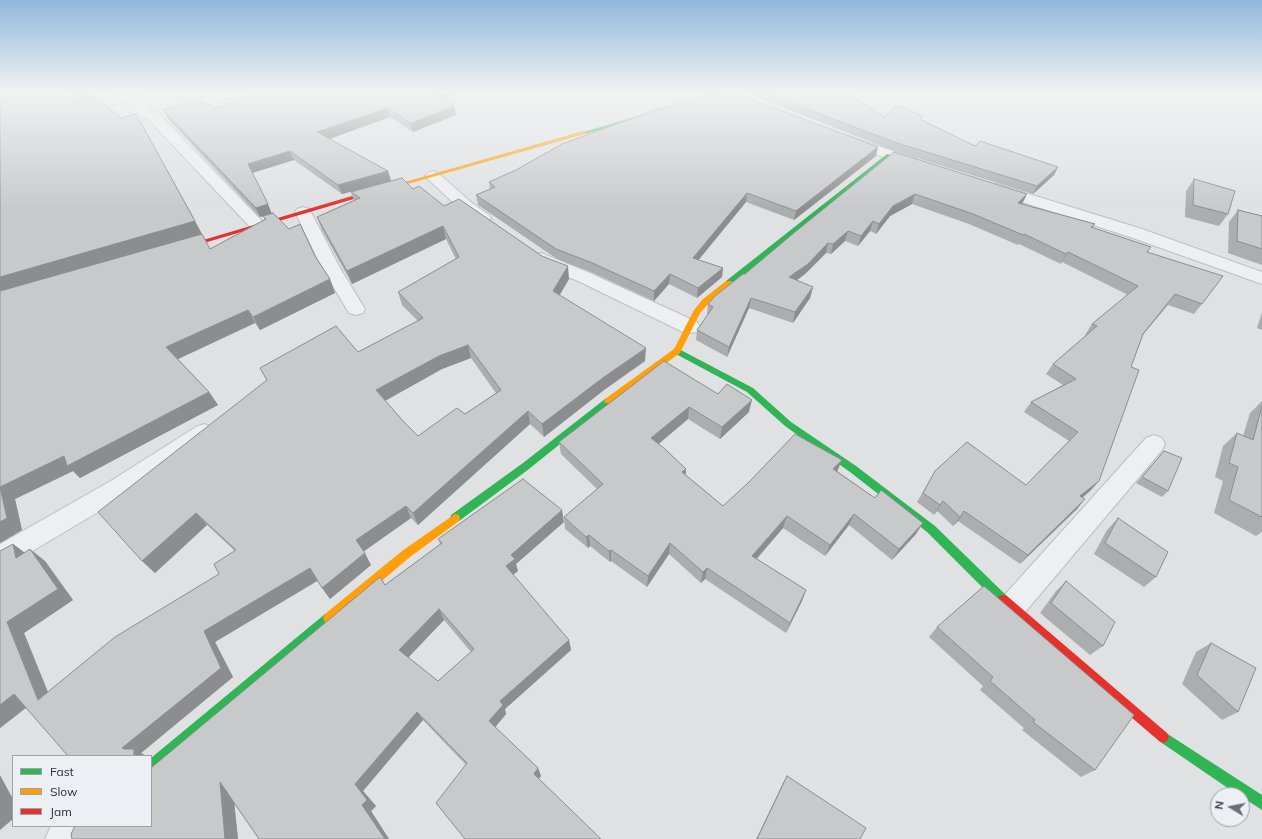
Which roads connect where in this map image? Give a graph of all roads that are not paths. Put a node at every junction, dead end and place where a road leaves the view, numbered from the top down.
1 (167, 130) edge
2 (594, 130) edge
3 (838, 135) edge
4 (889, 155) junction
5 (927, 167) edge
6 (433, 176) junction
7 (986, 186) edge
8 (303, 212) junction
9 (258, 225) junction
10 (495, 226) edge
11 (525, 247) edge
12 (171, 251) edge
13 (1262, 278) edge
14 (356, 309) dead end
15 (690, 327) junction
16 (678, 351) junction
17 (208, 430) edge
18 (1154, 444) dead end
19 (0, 556) edge
20 (1011, 608) junction
21 (152, 765) edge
22 (1262, 803) edge
23 (77, 827) edge
24 (62, 839) edge

1 - 9 street
2 - 6 street
3 - 4 street
4 - 5 street
4 - 15 street
6 - 8 street
6 - 10 street
7 - 13 street
8 - 9 street
8 - 14 street
9 - 12 street
11 - 15 street
15 - 16 street
16 - 20 street
16 - 21 street
17 - 19 street
18 - 20 street
20 - 22 street
23 - 24 street

